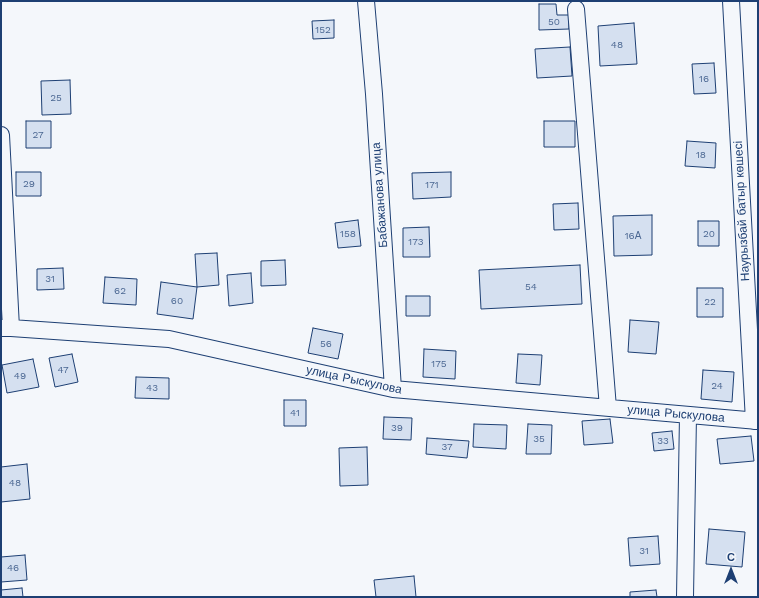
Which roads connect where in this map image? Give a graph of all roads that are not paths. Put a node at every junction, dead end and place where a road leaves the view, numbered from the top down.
1 (366, 1) edge
2 (731, 1) edge
3 (576, 9) dead end
4 (1, 135) edge
5 (6, 328) edge
6 (393, 389) junction
7 (608, 408) junction
8 (688, 415) junction
9 (756, 421) edge
10 (684, 597) edge

1 - 6 street, Бабажанова улица
2 - 9 street, Наурызбай батыр көшесі
3 - 7 street
4 - 5 street
5 - 6 street, улица Рыскулова
6 - 7 street, улица Рыскулова
7 - 8 street, улица Рыскулова
8 - 9 street, улица Рыскулова
8 - 10 street

